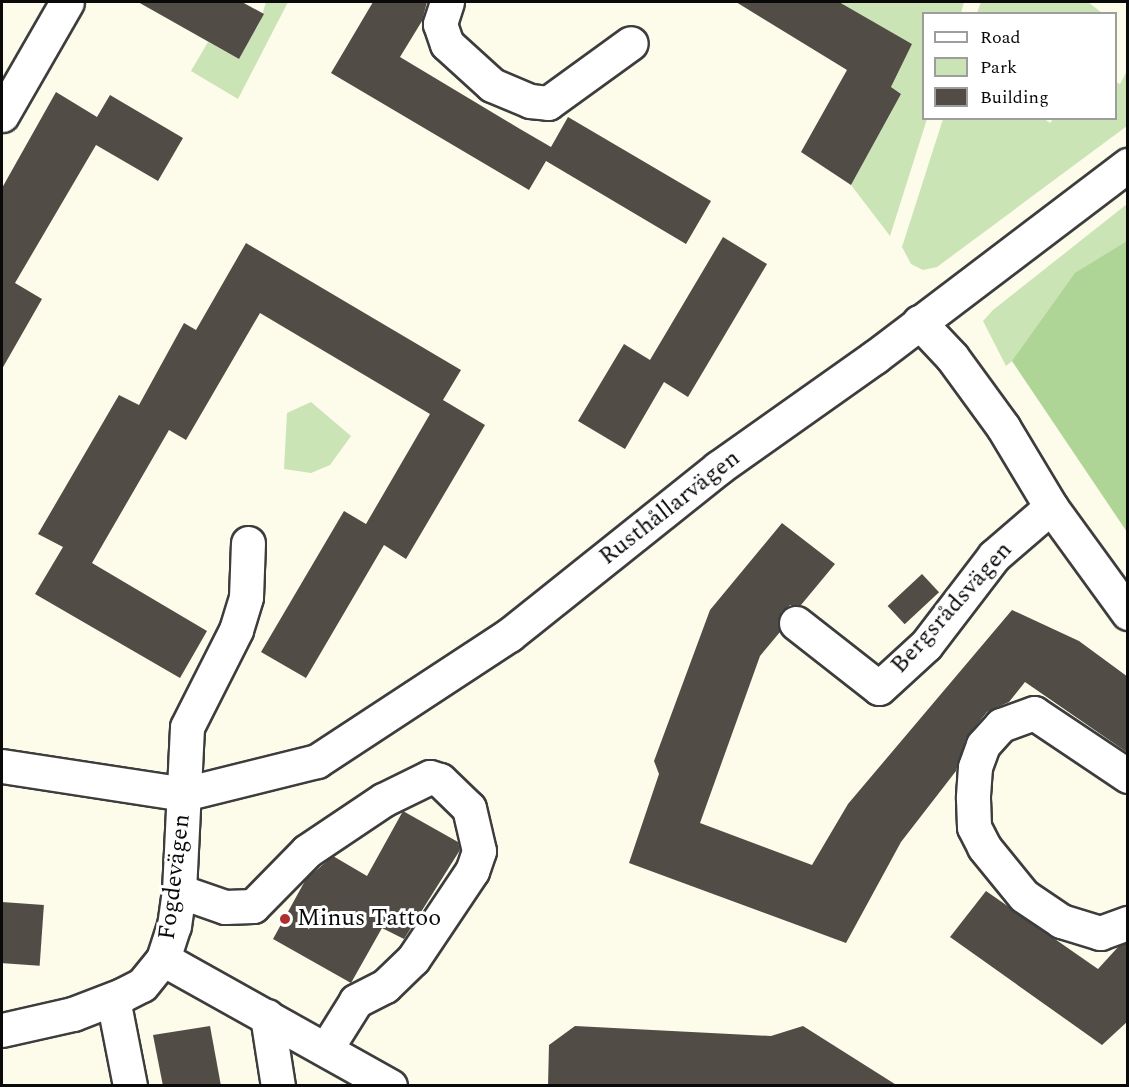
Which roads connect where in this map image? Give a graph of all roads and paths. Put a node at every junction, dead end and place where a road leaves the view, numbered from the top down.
1 (67, 2) edge
2 (447, 2) edge
3 (631, 43) dead end
4 (2, 116) edge
5 (1128, 165) edge
6 (919, 322) junction
7 (1051, 507) junction
8 (248, 543) dead end
9 (1128, 613) edge
10 (796, 623) dead end
11 (2, 766) edge
12 (1128, 776) edge
13 (184, 794) junction
14 (179, 891) junction
15 (1128, 922) edge
16 (163, 959) junction
17 (113, 999) junction
18 (267, 1016) junction
19 (2, 1030) edge
20 (326, 1049) junction
21 (130, 1086) edge
22 (278, 1086) edge
23 (390, 1086) edge

1 - 4 street
2 - 3 street
5 - 6 street, Rusthållarvägen
6 - 7 street
6 - 13 street, Rusthållarvägen
7 - 9 street
7 - 10 street, Bergsrådsvägen
8 - 13 street
11 - 13 street, Rusthållarvägen
12 - 15 street
13 - 14 street, Fogdevägen
14 - 16 street, Fogdevägen
14 - 20 street
16 - 17 street, Fogdevägen
16 - 18 street, Fogdevägen
17 - 19 street, Fogdevägen
17 - 21 street
18 - 20 street, Fogdevägen
18 - 22 street
20 - 23 street, Fogdevägen

